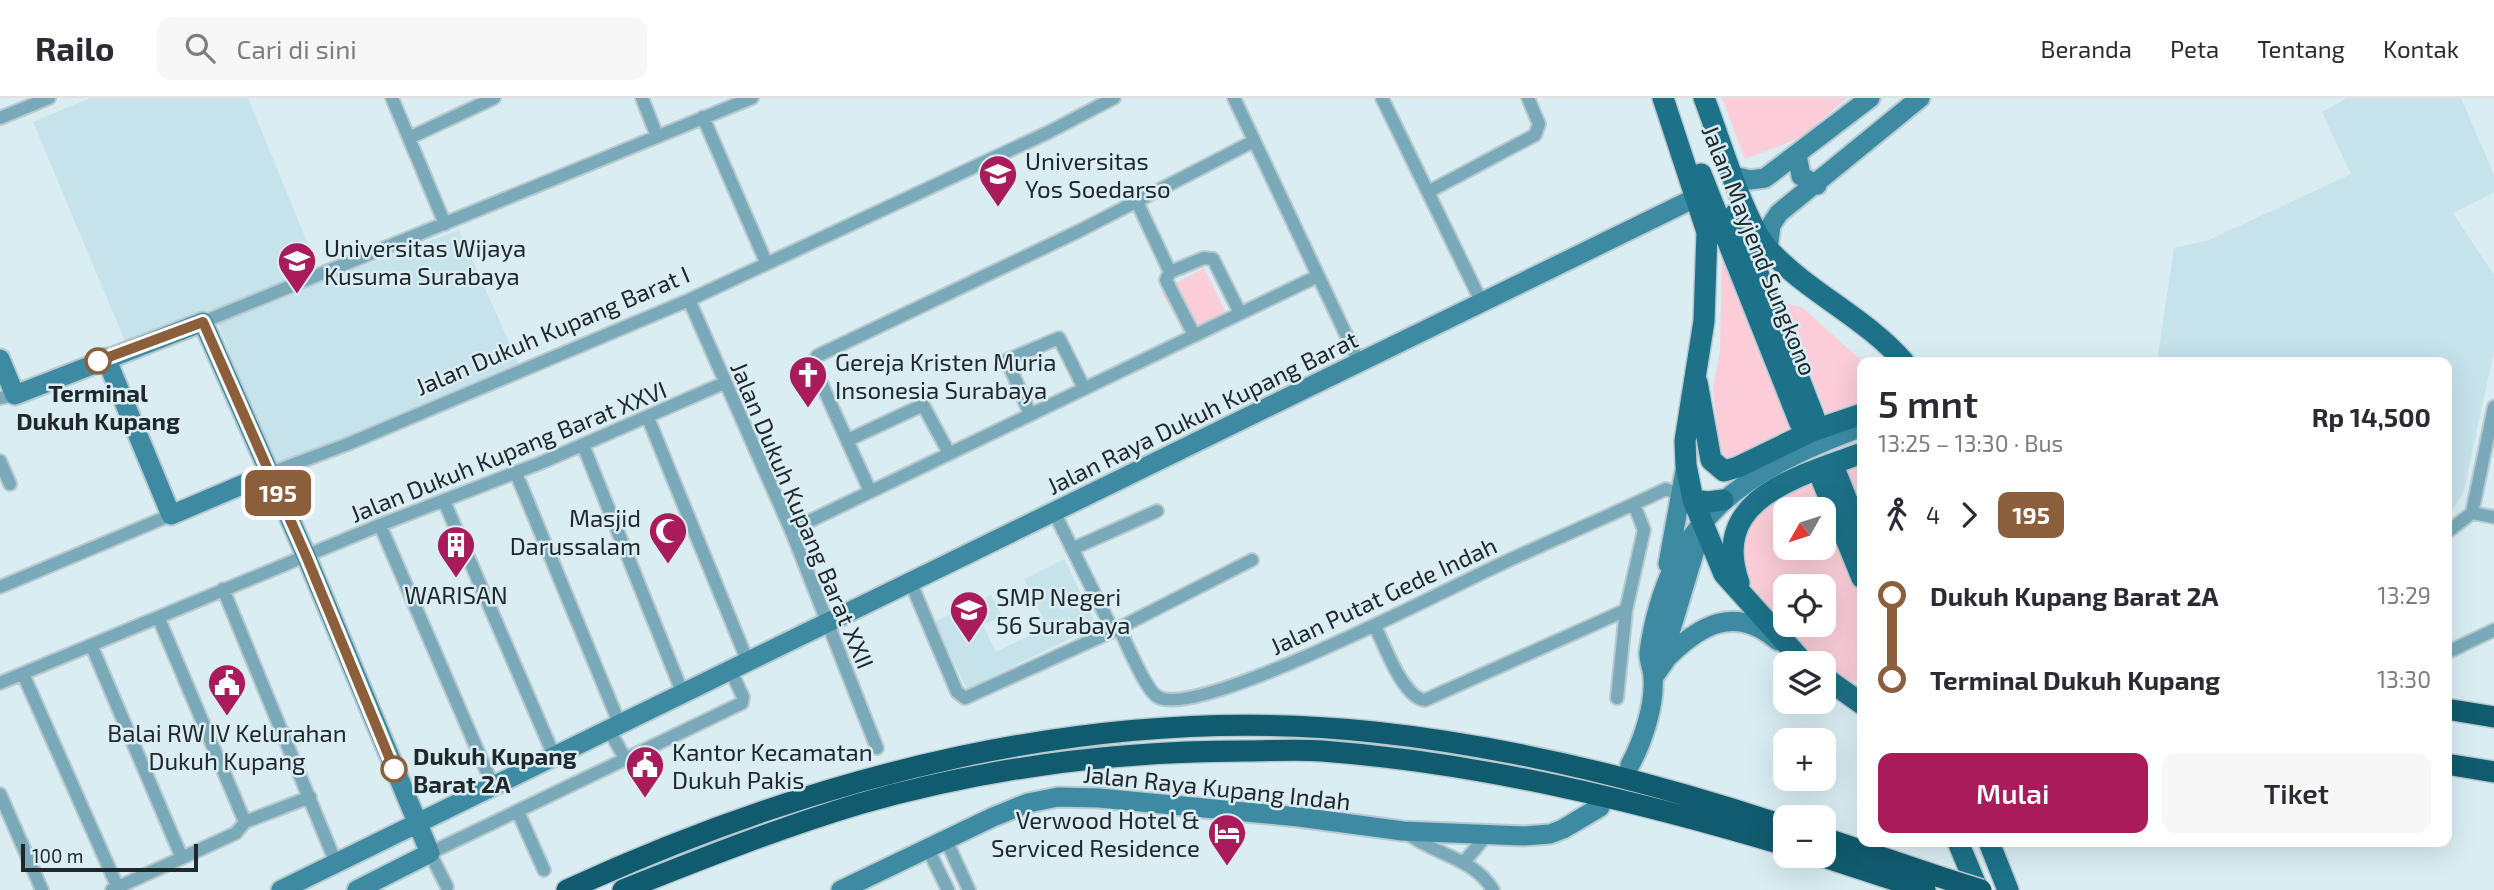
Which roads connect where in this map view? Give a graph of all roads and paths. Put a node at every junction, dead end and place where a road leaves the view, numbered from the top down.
1 (49, 98) edge
2 (392, 98) edge
3 (495, 98) edge
4 (642, 98) edge
5 (752, 98) edge
6 (1234, 98) edge
7 (1382, 98) edge
8 (1528, 98) edge
9 (1663, 98) edge
10 (1669, 98) edge
11 (1691, 98) edge
12 (1704, 98) edge
13 (1870, 98) edge
14 (1920, 98) edge
15 (1105, 100) edge
16 (703, 117) junction
17 (0, 118) edge
18 (657, 136) junction
19 (409, 138) junction
20 (1254, 141) junction
21 (1797, 155) junction
22 (1734, 176) junction
23 (1817, 185) junction
24 (1428, 192) junction
25 (1695, 198) junction
26 (1137, 202) junction
27 (445, 224) junction
28 (1768, 249) junction
29 (766, 262) junction
30 (1170, 272) junction
31 (1318, 276) junction
32 (689, 300) junction
33 (1482, 303) junction
34 (1240, 313) junction
35 (1856, 320) junction
36 (203, 322) junction
37 (1194, 335) junction
38 (1886, 342) junction
39 (1889, 357) edge
40 (1900, 357) edge
41 (1908, 357) edge
42 (106, 358) junction
43 (0, 359) edge
44 (1359, 362) junction
45 (1696, 376) junction
46 (724, 383) junction
47 (1084, 388) junction
48 (8, 396) edge
49 (2494, 407) edge
50 (1030, 414) junction
51 (1857, 416) edge
52 (648, 418) junction
53 (1857, 428) edge
54 (848, 440) junction
55 (1857, 442) edge
56 (583, 445) junction
57 (949, 453) junction
58 (1857, 455) edge
59 (0, 461) edge
60 (270, 473) junction
61 (516, 473) junction
62 (10, 484) dead end
63 (870, 491) junction
64 (1686, 497) junction
65 (1723, 499) junction
66 (443, 501) junction
67 (1634, 504) junction
68 (1157, 511) dead end
69 (1054, 512) junction
70 (2472, 513) junction
71 (171, 515) junction
72 (2494, 517) edge
73 (380, 525) junction
74 (1702, 527) junction
75 (2452, 528) edge
76 (1857, 529) edge
77 (791, 530) junction
78 (1072, 549) junction
79 (307, 558) junction
80 (1252, 560) dead end
81 (1857, 563) edge
82 (910, 581) junction
83 (0, 587) edge
84 (223, 589) junction
85 (1664, 593) junction
86 (1746, 602) junction
87 (1626, 610) junction
88 (159, 619) junction
89 (826, 621) junction
90 (1375, 626) junction
91 (1116, 629) junction
92 (2494, 630) edge
93 (92, 648) junction
94 (2452, 650) edge
95 (1789, 651) edge
96 (1792, 651) edge
97 (1665, 661) junction
98 (739, 667) junction
99 (23, 674) junction
100 (1653, 678) junction
101 (0, 683) edge
102 (1836, 686) edge
103 (683, 694) junction
104 (1617, 698) dead end
105 (1857, 700) edge
106 (2452, 710) edge
107 (2494, 717) edge
108 (615, 728) junction
109 (877, 748) dead end
110 (555, 758) junction
111 (626, 760) junction
112 (1630, 765) dead end
113 (2452, 765) edge
114 (2494, 772) edge
115 (493, 786) junction
116 (0, 794) edge
117 (310, 797) junction
118 (1600, 807) dead end
119 (518, 813) junction
120 (245, 822) junction
121 (416, 822) junction
122 (1773, 822) edge
123 (1403, 831) junction
124 (1487, 835) junction
125 (946, 840) junction
126 (1773, 842) edge
127 (1836, 843) edge
128 (1960, 847) edge
129 (1991, 847) edge
130 (928, 849) junction
131 (430, 853) junction
132 (182, 858) junction
133 (1836, 860) edge
134 (1464, 862) junction
135 (336, 863) junction
136 (544, 870) dead end
137 (1932, 883) edge
138 (447, 887) dead end
139 (115, 889) edge
140 (42, 890) edge
141 (281, 890) edge
142 (356, 890) edge
143 (567, 890) edge
144 (623, 890) edge
145 (841, 890) edge
146 (948, 890) edge
147 (969, 890) edge
148 (1493, 890) edge
149 (1980, 890) edge
150 (2008, 890) edge

1 - 17 street
2 - 19 street
3 - 19 street
4 - 18 street
5 - 16 street
6 - 20 street
7 - 24 street
8 - 24 street
9 - 25 main road
10 - 11 main road, Jalan Mayjend Sungkono
12 - 22 main road
13 - 21 street
14 - 23 street
15 - 29 street, Jalan Dukuh Kupang Barat I
16 - 18 street
16 - 29 street
18 - 27 street
19 - 27 street
20 - 26 street
20 - 31 street
21 - 22 street
21 - 23 street
22 - 28 main road
23 - 28 street
24 - 33 street
25 - 33 street, Jalan Raya Dukuh Kupang Barat
25 - 45 main road
26 - 30 street
26 - 54 street
27 - 36 street
28 - 35 main road
29 - 32 street, Jalan Dukuh Kupang Barat I
30 - 34 street
30 - 37 street
31 - 34 street
31 - 44 street
32 - 46 street, Jalan Dukuh Kupang Barat XXII
32 - 60 street, Jalan Dukuh Kupang Barat I
33 - 44 street, Jalan Raya Dukuh Kupang Barat
34 - 37 street
35 - 38 main road
35 - 39 main road
36 - 42 street
36 - 60 street
37 - 47 street
38 - 40 main road
38 - 41 main road
42 - 48 street
42 - 71 street
43 - 48 street
44 - 69 street, Jalan Raya Dukuh Kupang Barat
45 - 51 main road
45 - 64 main road
46 - 52 street, Jalan Dukuh Kupang Barat XXVI
46 - 77 street, Jalan Dukuh Kupang Barat XXII
47 - 50 street
47 - 50 street
49 - 70 street
50 - 57 street
52 - 56 street, Jalan Dukuh Kupang Barat XXVI
52 - 98 street
53 - 65 street
54 - 57 street
54 - 63 street
55 - 74 street
56 - 61 street, Jalan Dukuh Kupang Barat XXVI
56 - 103 street
57 - 63 street
58 - 86 main road
59 - 62 street
60 - 71 street, Jalan Dukuh Kupang Barat I
60 - 79 street
61 - 66 street, Jalan Dukuh Kupang Barat XXVI
61 - 108 street
63 - 77 street
64 - 65 main road
64 - 67 street, Jalan Putat Gede Indah
64 - 74 main road
64 - 85 street
65 - 74 street
66 - 73 street, Jalan Dukuh Kupang Barat XXVI
66 - 110 street
67 - 87 street
67 - 90 street, Jalan Putat Gede Indah
68 - 78 street
69 - 78 street, Jalan Putat Gede Indah
69 - 82 street, Jalan Raya Dukuh Kupang Barat
70 - 72 street
70 - 75 street
71 - 83 street, Jalan Dukuh Kupang Barat I
73 - 79 street, Jalan Dukuh Kupang Barat XXVI
73 - 115 street
74 - 85 street
74 - 86 main road
74 - 97 street
76 - 81 main road
77 - 89 street, Jalan Dukuh Kupang Barat XXII
78 - 91 street, Jalan Putat Gede Indah
79 - 84 street, Jalan Dukuh Kupang Barat XXVI
79 - 121 street
80 - 91 street
82 - 89 street, Jalan Raya Dukuh Kupang Barat
82 - 91 street
84 - 88 street, Jalan Dukuh Kupang Barat XXVI
84 - 117 street
85 - 100 street
86 - 96 main road
87 - 90 street
87 - 104 street
88 - 93 street, Jalan Dukuh Kupang Barat XXVI
88 - 120 street
89 - 98 street, Jalan Raya Dukuh Kupang Barat
89 - 109 street, Jalan Dukuh Kupang Barat XXII
90 - 91 street, Jalan Putat Gede Indah
92 - 94 street
93 - 99 street, Jalan Dukuh Kupang Barat XXVI
93 - 132 street
95 - 97 street
97 - 100 street
98 - 103 street, Jalan Raya Dukuh Kupang Barat
98 - 111 street
99 - 101 street, Jalan Dukuh Kupang Barat XXVI
99 - 139 street
100 - 112 street
102 - 105 main road
103 - 108 street, Jalan Raya Dukuh Kupang Barat
106 - 107 highway
108 - 110 street, Jalan Raya Dukuh Kupang Barat
108 - 111 street
110 - 115 street, Jalan Raya Dukuh Kupang Barat
111 - 119 street
113 - 114 highway
115 - 121 street, Jalan Raya Dukuh Kupang Barat
116 - 140 street
117 - 120 street
117 - 135 street
118 - 124 street, Jalan Raya Kupang Indah
119 - 131 street
119 - 136 street
120 - 132 street
121 - 131 street
121 - 135 street, Jalan Raya Dukuh Kupang Barat
122 - 143 highway
123 - 124 street, Jalan Raya Kupang Indah
123 - 125 street, Jalan Raya Kupang Indah
123 - 134 street
124 - 134 street
125 - 130 street, Jalan Raya Kupang Indah
125 - 147 street
126 - 144 highway
127 - 137 highway
128 - 149 main road
129 - 150 main road
130 - 145 street, Jalan Raya Kupang Indah
130 - 146 street
131 - 138 street
131 - 142 street
132 - 139 street
133 - 137 highway
134 - 148 street
135 - 141 street, Jalan Raya Dukuh Kupang Barat
137 - 149 highway, bridge

